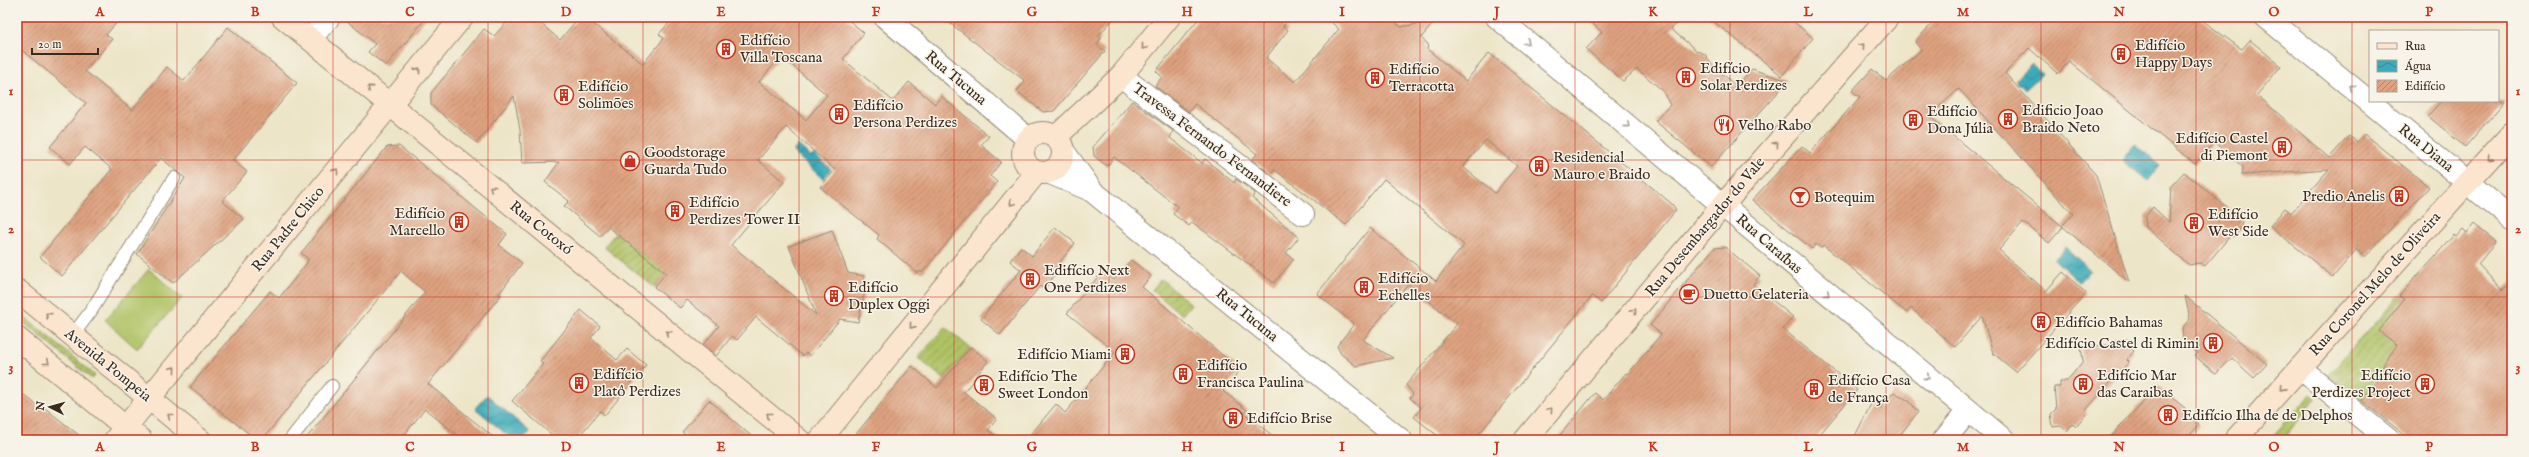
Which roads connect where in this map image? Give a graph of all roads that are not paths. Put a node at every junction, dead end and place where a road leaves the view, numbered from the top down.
1 (283, 17) edge
2 (329, 17) edge
3 (462, 17) edge
4 (885, 17) edge
5 (1169, 17) edge
6 (1497, 17) edge
7 (1888, 17) edge
8 (2266, 17) edge
9 (310, 39) junction
10 (1121, 76) junction
11 (2369, 101) edge
12 (2370, 102) edge
13 (390, 105) junction
14 (2512, 133) edge
15 (1028, 139) junction
16 (1060, 145) junction
17 (1043, 173) junction
18 (174, 178) dead end
19 (2468, 182) junction
20 (1092, 191) junction
21 (1722, 205) junction
22 (1304, 214) dead end
23 (2512, 218) edge
24 (17, 290) edge
25 (72, 336) junction
26 (17, 338) edge
27 (2300, 368) junction
28 (332, 386) dead end
29 (149, 399) junction
30 (1968, 411) junction
31 (127, 436) edge
32 (200, 440) edge
33 (290, 440) edge
34 (799, 440) edge
35 (820, 440) edge
36 (1401, 440) edge
37 (1525, 440) edge
38 (1944, 440) edge
39 (2004, 440) edge
40 (2235, 440) edge
41 (2389, 440) edge

1 - 9 street, Rua Cotoxó
2 - 9 street
13 -> 3 street, Rua Padre Chico
4 - 15 street, Rua Tucuna
5 -> 10 street
6 -> 21 street, Rua Caraíbas
21 -> 7 street, Rua Desembargador do Vale
11 -> 8 street, Rua Diana
13 -> 9 street, Rua Cotoxó
10 - 16 street
10 - 22 street, Travessa Fernando Fernandiere
19 -> 12 street, Rua Diana
29 -> 13 street, Rua Padre Chico
34 -> 13 street, Rua Cotoxó
14 -> 19 street, Rua Coronel Melo de Oliveira
15 - 16 street
15 - 17 street
16 - 17 street
16 - 20 street, Rua Tucuna
17 - 20 street, Rua Tucuna
17 -> 35 street
18 - 25 lane
19 - 23 street, Rua Diana
19 - 27 street, Rua Coronel Melo de Oliveira
20 - 36 street, Rua Tucuna
21 -> 30 street, Rua Caraíbas
37 -> 21 street, Rua Desembargador do Vale
25 -> 24 street, Avenida Pompeia
25 - 29 street, Avenida Pompeia
26 -> 31 street
27 -> 40 street, Rua Coronel Melo de Oliveira
27 - 41 street
28 - 33 lane
29 - 31 street, Rua Padre Chico
32 -> 29 street, Avenida Pompeia
30 - 38 street
30 - 39 street, Rua Caraíbas

